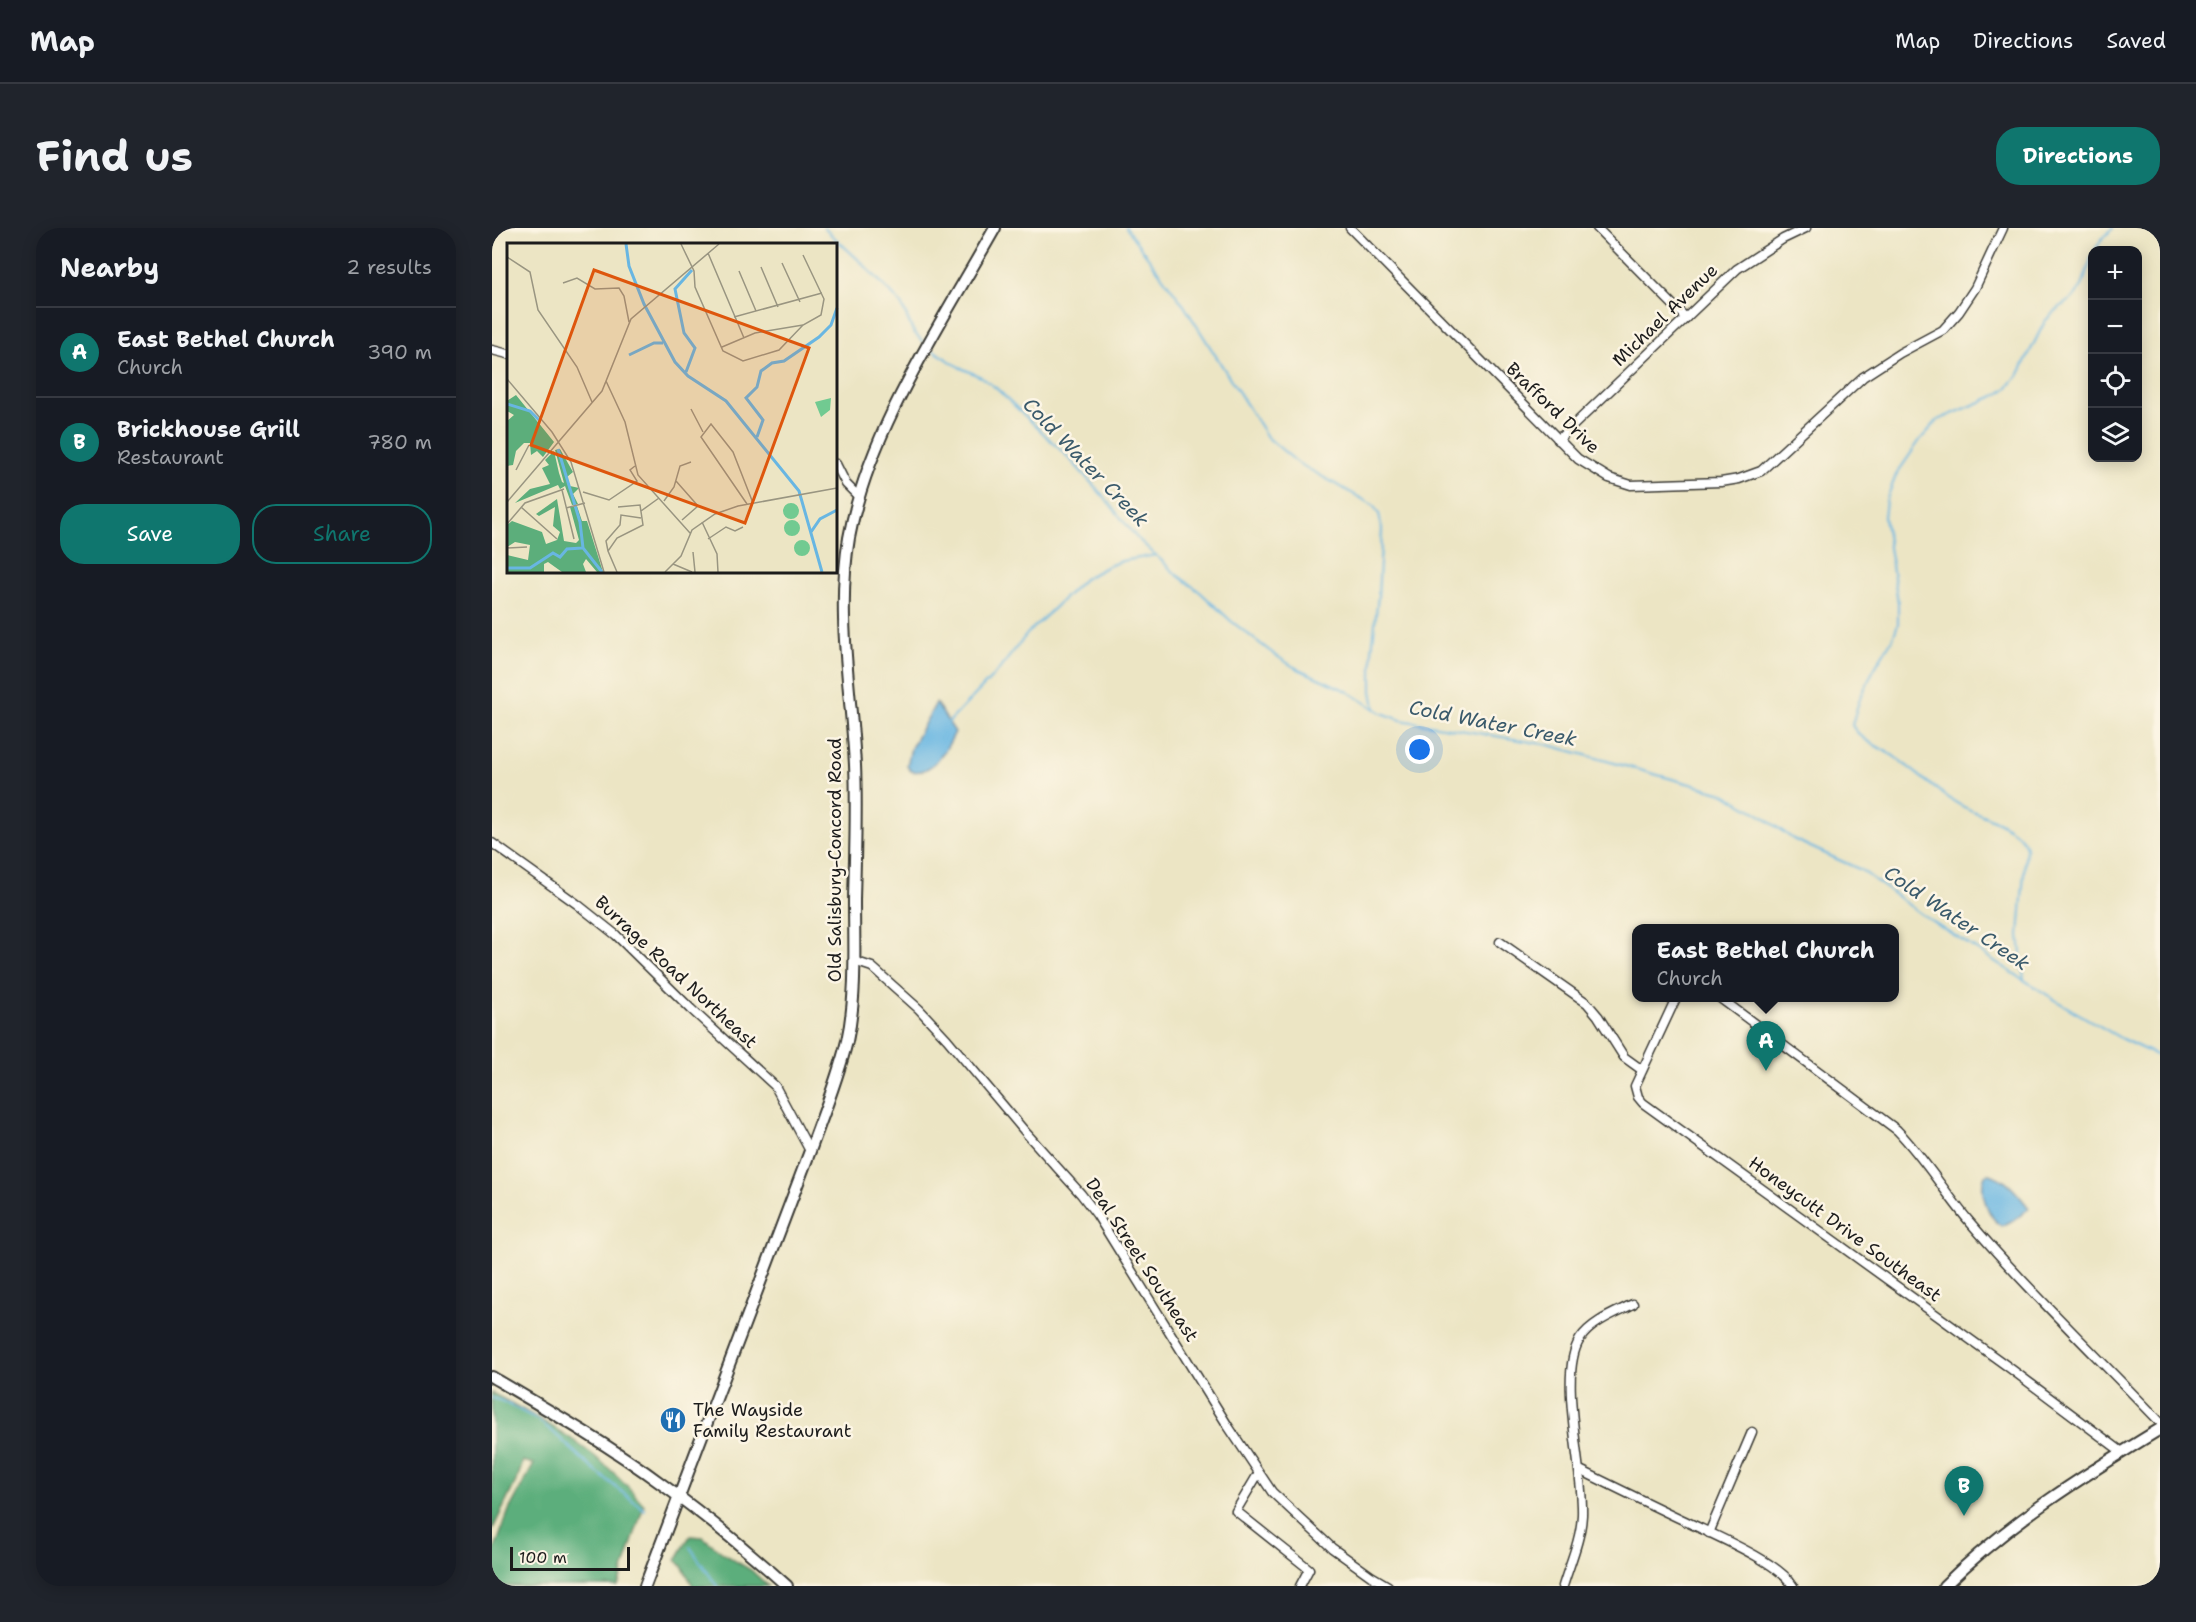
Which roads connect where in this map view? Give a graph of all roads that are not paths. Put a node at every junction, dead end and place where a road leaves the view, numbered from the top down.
1 (995, 228) edge
2 (1350, 228) edge
3 (1598, 228) edge
4 (1806, 228) edge
5 (2004, 228) edge
6 (1686, 318) junction
7 (492, 350) edge
8 (507, 354) edge
9 (1558, 440) junction
10 (837, 466) edge
11 (859, 497) junction
12 (492, 843) edge
13 (1500, 942) dead end
14 (854, 961) junction
15 (1674, 1002) edge
16 (1725, 1002) edge
17 (1642, 1070) junction
18 (810, 1151) junction
19 (1633, 1304) dead end
20 (492, 1377) edge
21 (2160, 1422) edge
22 (2160, 1429) edge
23 (1752, 1432) dead end
24 (2122, 1452) junction
25 (1580, 1470) junction
26 (1258, 1474) junction
27 (679, 1497) junction
28 (1709, 1533) junction
29 (645, 1586) edge
30 (787, 1586) edge
31 (1300, 1586) edge
32 (1388, 1586) edge
33 (1563, 1586) edge
34 (1793, 1586) edge
35 (1944, 1586) edge

1 - 11 main road, Old Salisbury-Concord Road
2 - 9 street, Brafford Drive
3 - 6 street
4 - 6 street, Michael Avenue
5 - 9 street, Brafford Drive
6 - 9 street, Michael Avenue
7 - 8 street
10 - 11 street
11 - 14 main road, Old Salisbury-Concord Road
12 - 18 street, Burrage Road Northeast
13 - 17 street
14 - 18 main road, Old Salisbury-Concord Road
14 - 26 street, Deal Street Southeast
15 - 17 street, Honeycutt Drive Southeast
16 - 21 street
17 - 24 street, Honeycutt Drive Southeast
18 - 27 main road, Old Salisbury-Concord Road
19 - 25 street
20 - 27 main road
22 - 24 main road
23 - 28 street
24 - 35 main road
25 - 28 street
25 - 33 street
26 - 31 street
26 - 32 street, Deal Street Southeast
27 - 29 main road, Old Salisbury-Concord Road
27 - 30 main road
28 - 34 street

